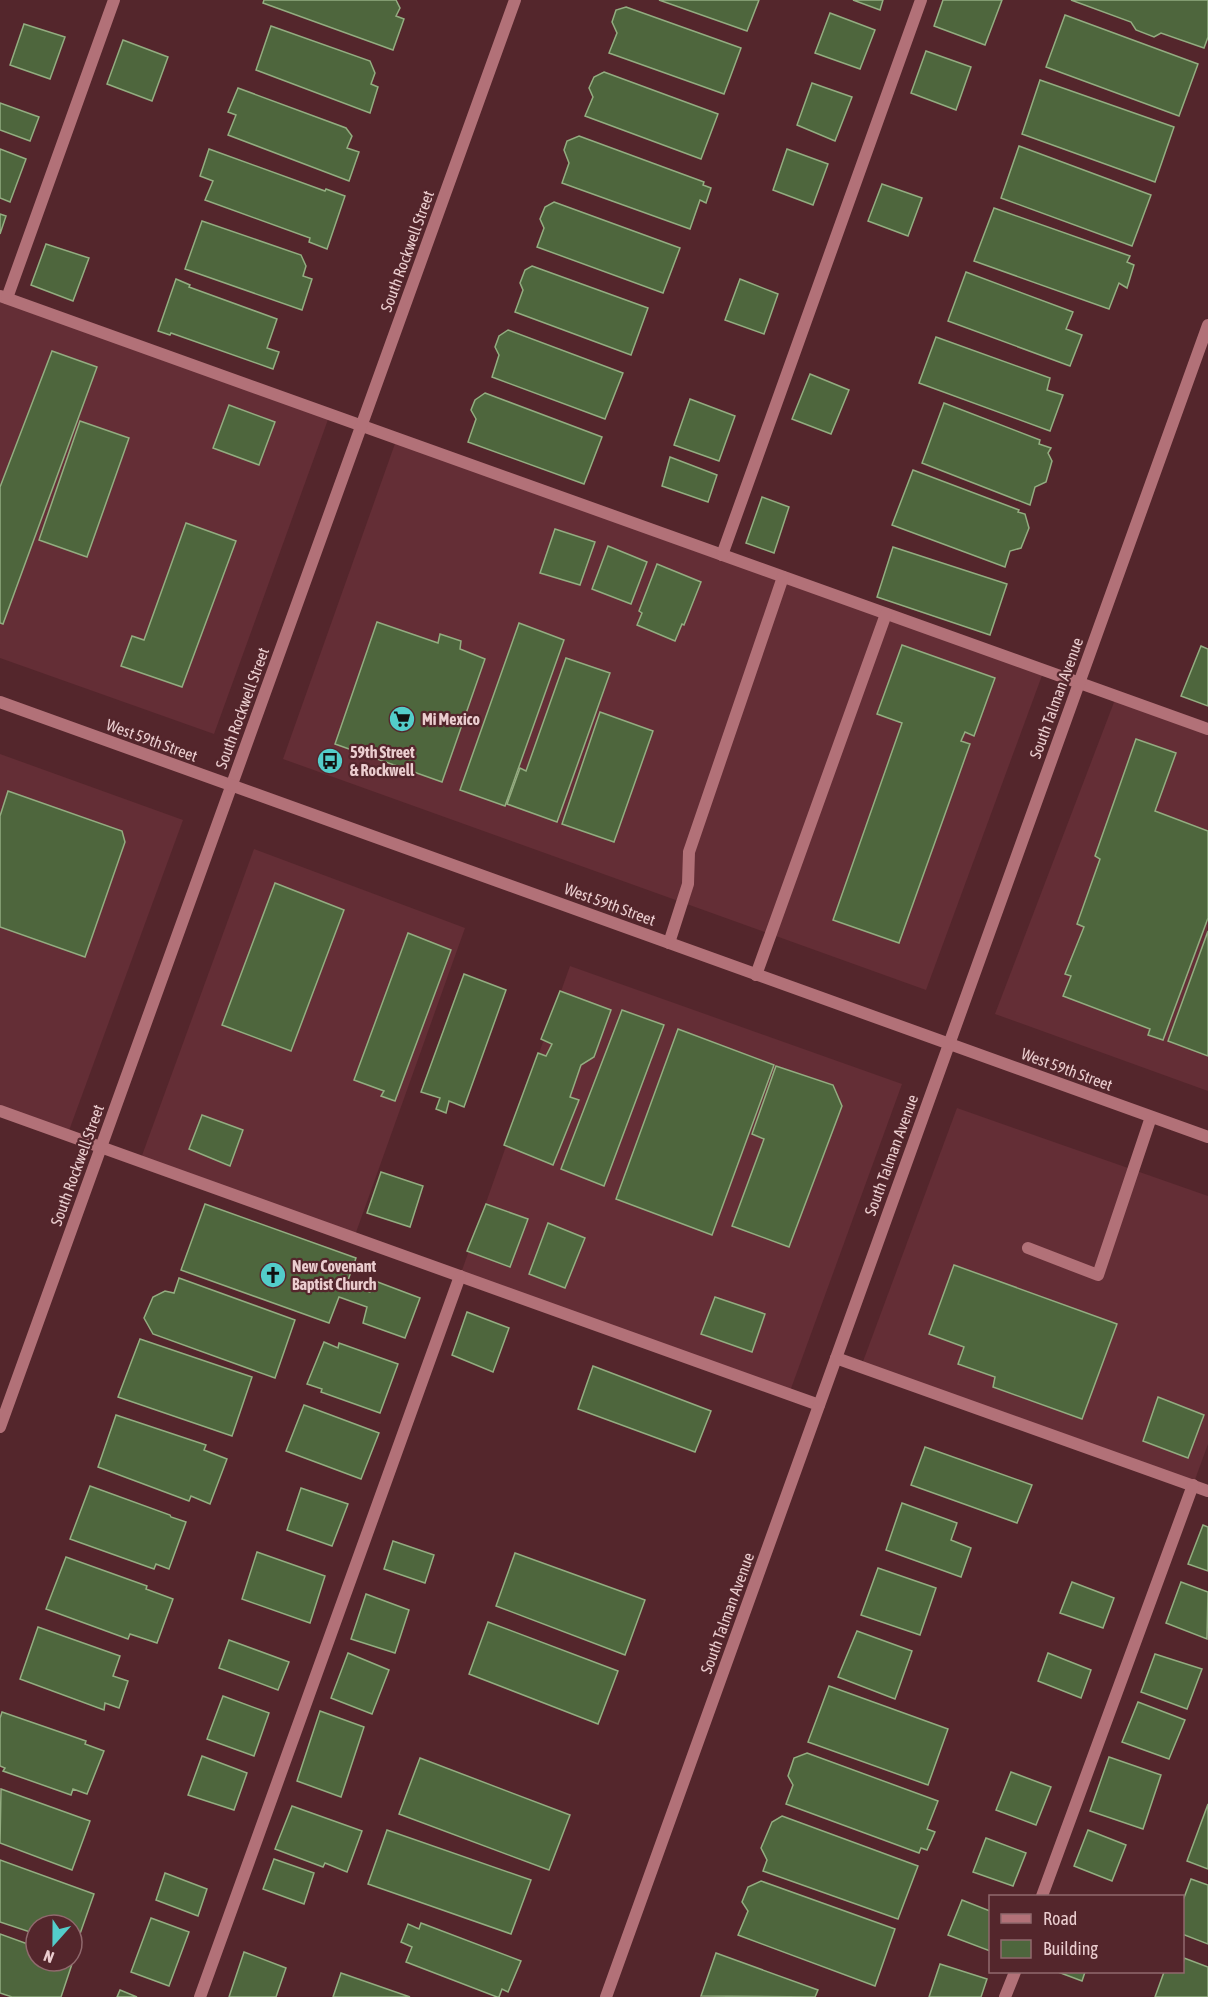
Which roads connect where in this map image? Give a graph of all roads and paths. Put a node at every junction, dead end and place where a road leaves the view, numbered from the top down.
1 (114, 0) edge
2 (515, 0) edge
3 (921, 0) edge
4 (3, 297) edge
5 (1208, 325) edge
6 (362, 426) junction
7 (722, 555) junction
8 (783, 577) junction
9 (886, 614) junction
10 (1079, 683) junction
11 (0, 702) edge
12 (1208, 729) edge
13 (231, 786) junction
14 (669, 943) junction
15 (756, 975) junction
16 (949, 1044) junction
17 (0, 1111) edge
18 (1151, 1117) junction
19 (1208, 1137) edge
20 (101, 1148) junction
21 (1028, 1248) dead end
22 (460, 1276) junction
23 (836, 1358) junction
24 (819, 1405) junction
25 (0, 1427) edge
26 (1193, 1485) junction
27 (1208, 1491) edge
28 (1042, 1895) edge
29 (1014, 1973) edge
30 (200, 1997) edge
31 (606, 1997) edge
32 (1005, 1997) edge

1 - 4 street
2 - 6 street, South Rockwell Street
3 - 7 street
4 - 6 street
5 - 10 street, South Talman Avenue
6 - 7 street
6 - 13 street, South Rockwell Street
7 - 8 street
8 - 9 street
8 - 14 street
9 - 10 street
9 - 15 street
10 - 12 street
10 - 16 street, South Talman Avenue
11 - 13 street, West 59th Street
13 - 14 street, West 59th Street
13 - 20 street, South Rockwell Street
14 - 15 street, West 59th Street
15 - 16 street, West 59th Street
16 - 18 street, West 59th Street
16 - 23 street, South Talman Avenue
17 - 20 street
18 - 19 street, West 59th Street
18 - 21 street
20 - 22 street
20 - 25 street, South Rockwell Street
22 - 24 street
22 - 30 street
23 - 24 street, South Talman Avenue
23 - 26 street
24 - 31 street, South Talman Avenue
26 - 27 street
26 - 28 street
29 - 32 street

